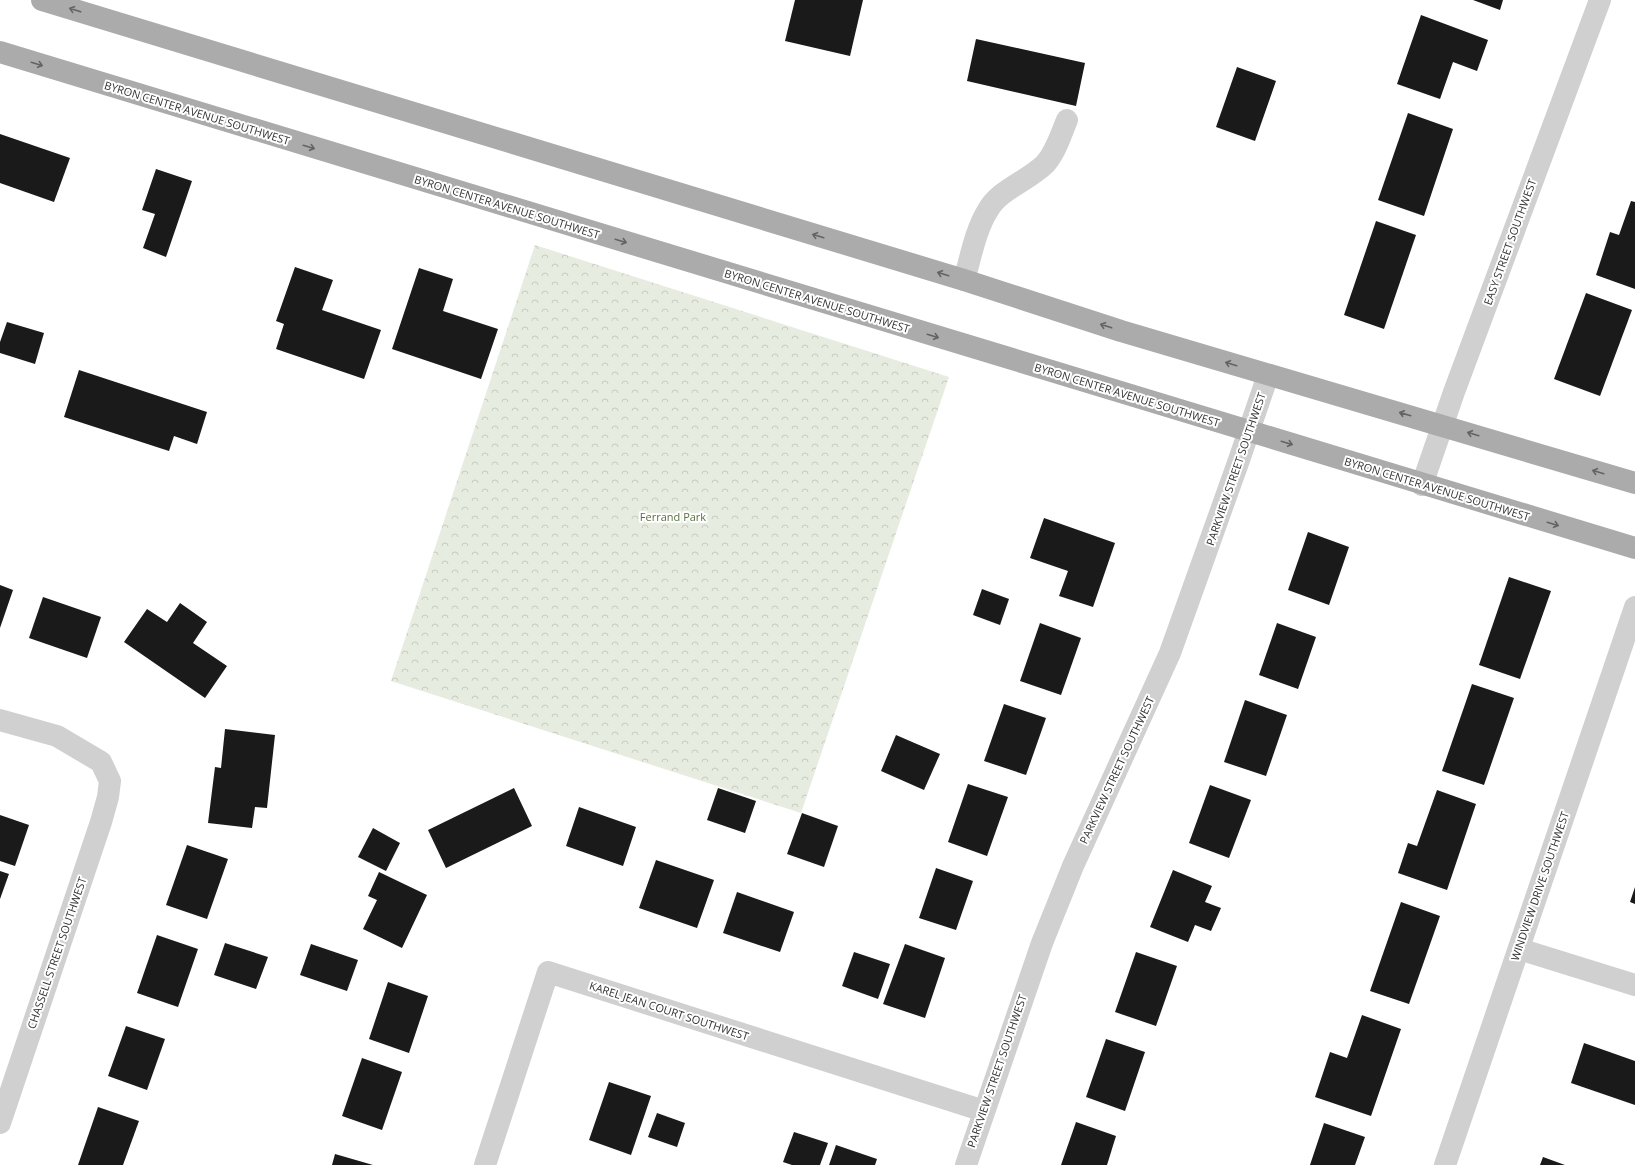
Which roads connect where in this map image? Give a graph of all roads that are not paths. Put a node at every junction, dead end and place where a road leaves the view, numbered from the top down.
1 (42, 0) edge
2 (1600, 0) edge
3 (0, 52) edge
4 (1067, 120) dead end
5 (964, 280) junction
6 (1268, 375) junction
7 (1443, 425) junction
8 (1249, 431) junction
9 (1635, 483) edge
10 (1422, 484) junction
11 (1635, 548) edge
12 (1635, 607) edge
13 (0, 720) edge
14 (1519, 949) junction
15 (1635, 985) edge
16 (984, 1111) junction
17 (0, 1123) edge
18 (485, 1165) edge
19 (966, 1165) edge
20 (1445, 1165) edge

5 -> 1 main road
2 - 7 street, EASY STREET SOUTHWEST
3 -> 8 main road, BYRON CENTER AVENUE SOUTHWEST
4 - 5 street
6 -> 5 main road
7 -> 6 main road
6 - 8 street, PARKVIEW STREET SOUTHWEST
9 -> 7 main road
7 - 10 street, EASY STREET SOUTHWEST
8 -> 10 main road, BYRON CENTER AVENUE SOUTHWEST
8 - 16 street, PARKVIEW STREET SOUTHWEST
10 -> 11 main road, BYRON CENTER AVENUE SOUTHWEST
12 - 14 street, WINDVIEW DRIVE SOUTHWEST
13 - 17 street, CHASSELL STREET SOUTHWEST
14 - 15 street
14 - 20 street, WINDVIEW DRIVE SOUTHWEST
16 - 18 street, KAREL JEAN COURT SOUTHWEST
16 - 19 street, PARKVIEW STREET SOUTHWEST

